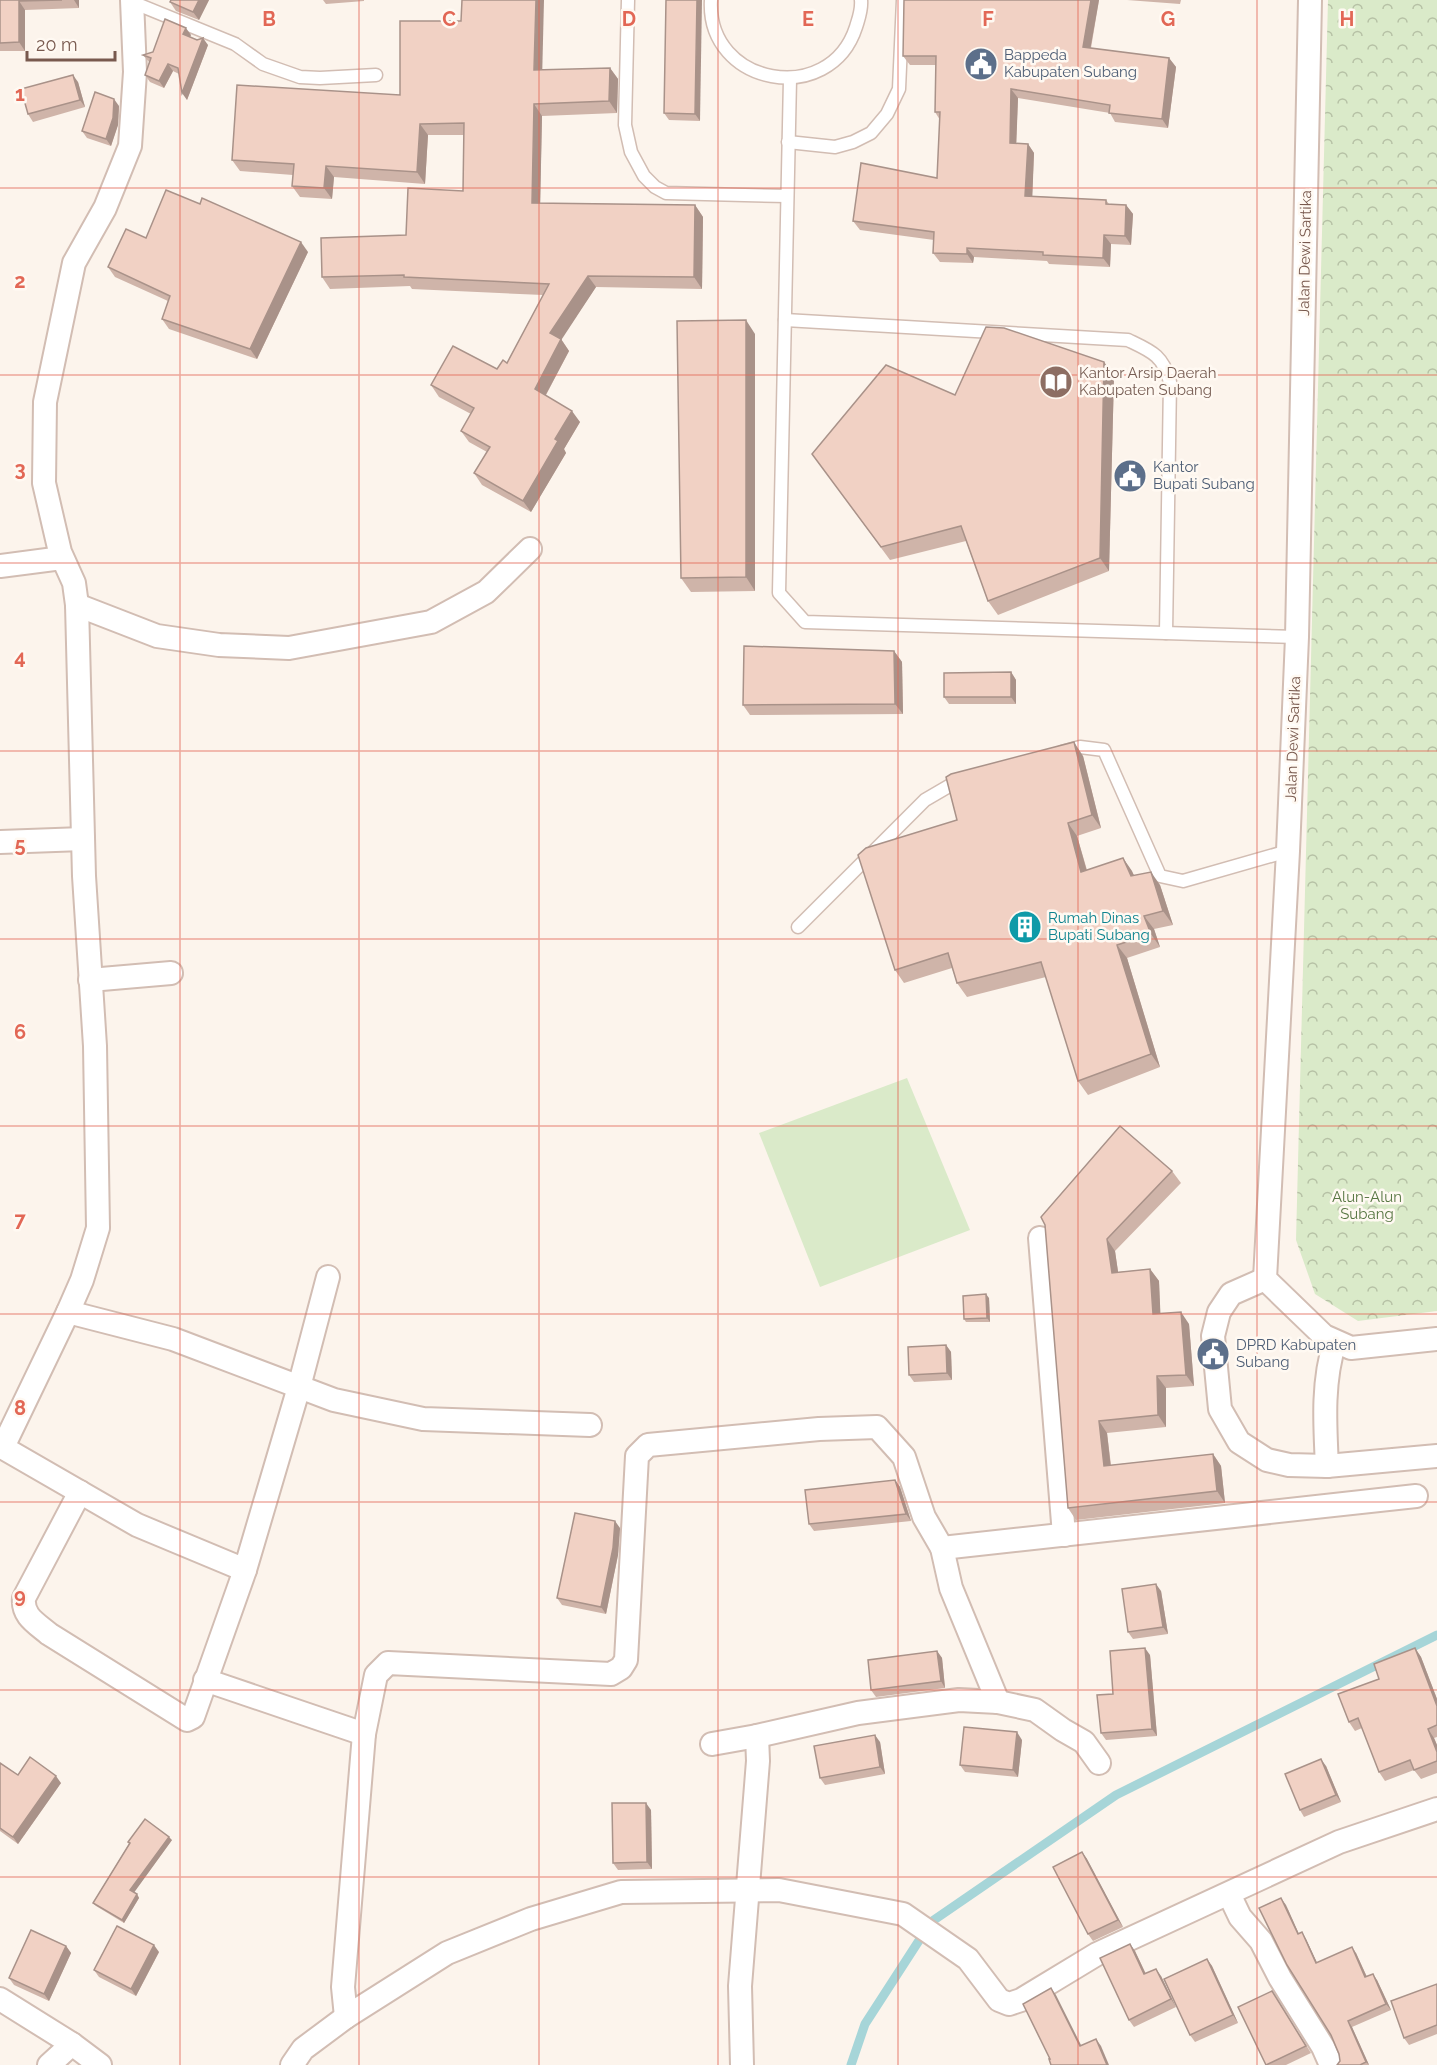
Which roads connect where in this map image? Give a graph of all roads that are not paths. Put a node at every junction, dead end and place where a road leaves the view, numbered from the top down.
1 (628, 0) edge
2 (711, 0) edge
3 (861, 0) edge
4 (903, 0) edge
5 (1310, 0) edge
6 (132, 1) edge
7 (376, 75) dead end
8 (790, 79) junction
9 (788, 142) junction
10 (787, 196) junction
11 (785, 320) junction
12 (530, 549) dead end
13 (62, 558) junction
14 (0, 566) edge
15 (77, 605) junction
16 (1166, 633) junction
17 (1297, 637) junction
18 (1046, 756) edge
19 (968, 777) edge
20 (83, 839) junction
21 (0, 842) edge
22 (1288, 851) junction
23 (798, 927) dead end
24 (171, 973) dead end
25 (90, 980) junction
26 (1040, 1238) edge
27 (328, 1277) dead end
28 (1265, 1279) junction
29 (68, 1312) junction
30 (1437, 1339) edge
31 (1335, 1342) junction
32 (299, 1387) junction
33 (590, 1425) dead end
34 (1, 1446) edge
35 (1437, 1455) edge
36 (1327, 1466) junction
37 (80, 1492) junction
38 (1416, 1496) dead end
39 (1064, 1535) junction
40 (942, 1548) junction
41 (245, 1570) junction
42 (205, 1680) junction
43 (998, 1702) junction
44 (364, 1734) junction
45 (757, 1736) junction
46 (712, 1744) dead end
47 (1099, 1762) dead end
48 (1437, 1809) edge
49 (748, 1891) junction
50 (1228, 1893) junction
51 (0, 1999) edge
52 (346, 2015) junction
53 (72, 2044) junction
54 (49, 2065) edge
55 (100, 2065) edge
56 (292, 2065) edge
57 (742, 2065) edge
58 (1331, 2065) edge

1 - 10 lane
2 - 8 lane
3 - 8 lane
4 - 9 lane
5 - 17 street, Jalan Dewi Sartika
6 - 7 lane
6 - 13 street
8 - 9 lane
9 - 10 lane
10 - 11 lane
11 - 16 lane
11 - 16 lane
12 - 15 street
13 - 14 street
13 - 15 street
15 - 20 street
16 - 17 lane
17 - 22 street, Jalan Dewi Sartika
18 - 22 lane
19 - 23 lane
20 - 21 street
20 - 25 street
22 - 28 street, Jalan Dewi Sartika
24 - 25 street
25 - 29 street
26 - 39 street
27 - 32 street
28 - 31 street
28 - 36 street
29 - 32 street
29 - 34 street
30 - 31 street
31 - 36 street
32 - 33 street
32 - 41 street
34 - 37 street
35 - 36 street
37 - 41 street
37 - 42 street
38 - 39 street
39 - 40 street
40 - 43 street
40 - 44 street
41 - 42 street
42 - 44 street
43 - 45 street
43 - 47 street
44 - 52 street
45 - 46 street
45 - 49 street
48 - 50 street
49 - 50 street
49 - 52 street
49 - 57 street
50 - 58 street
51 - 53 street
52 - 56 street
53 - 54 street
53 - 55 street

